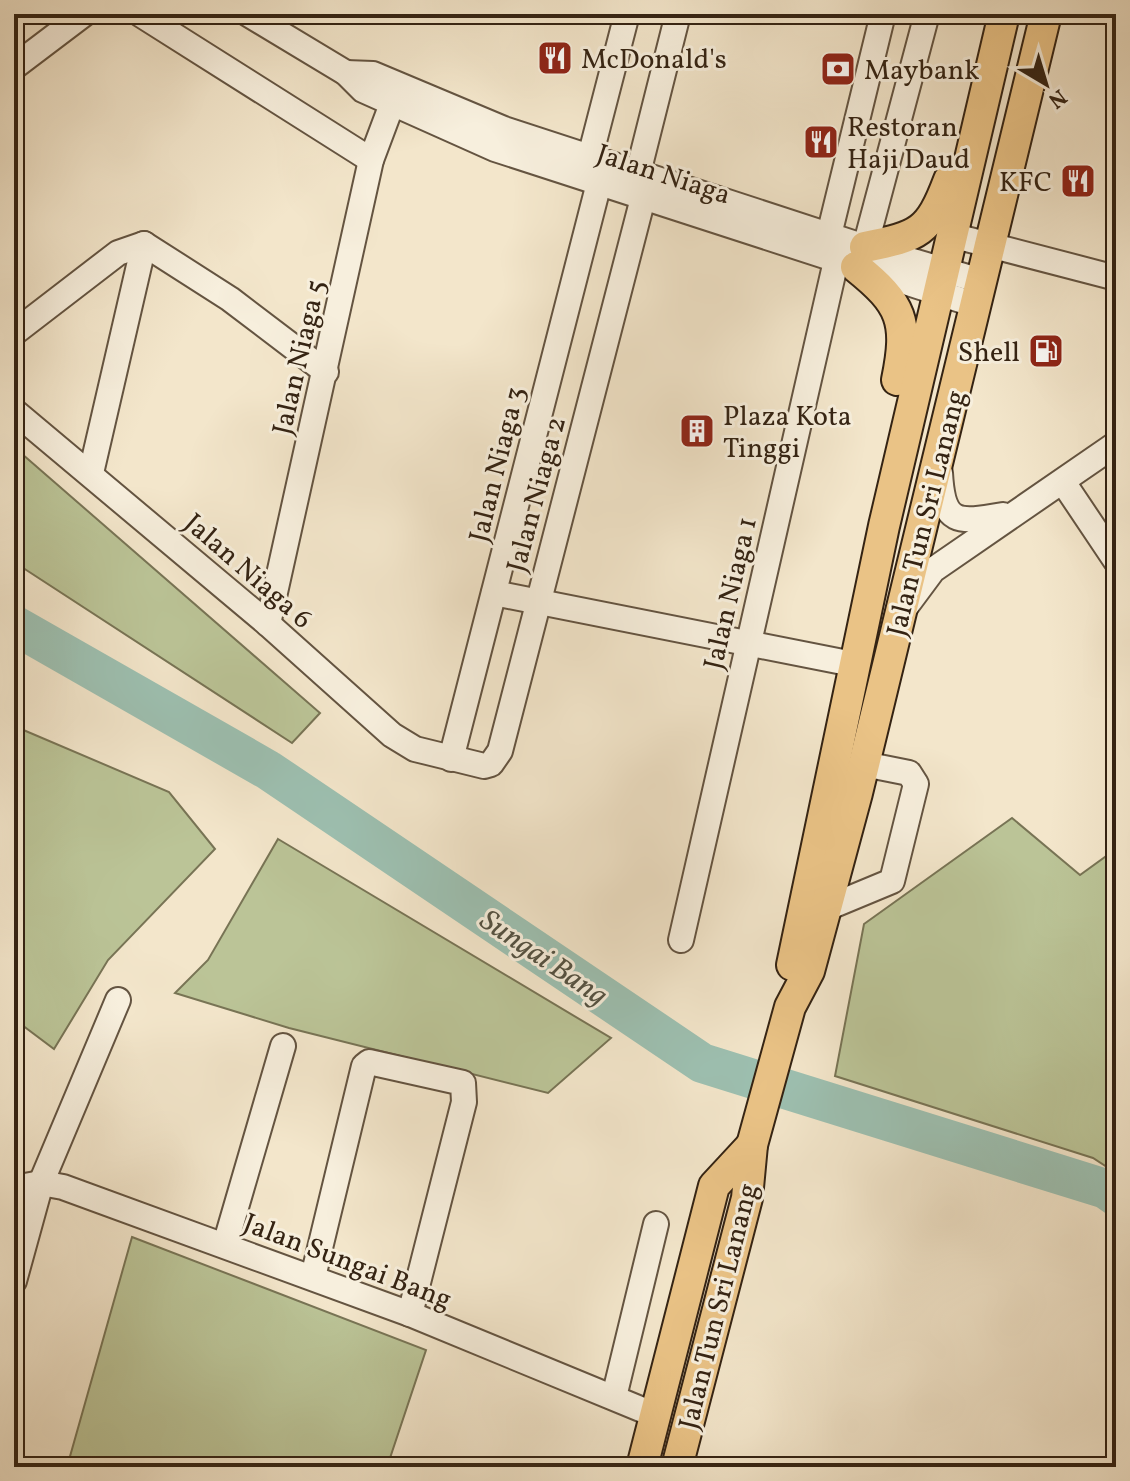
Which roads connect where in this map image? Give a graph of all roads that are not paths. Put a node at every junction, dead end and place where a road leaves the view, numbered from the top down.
1 (84, 14) edge
2 (140, 14) edge
3 (248, 14) edge
4 (627, 14) edge
5 (678, 14) edge
6 (883, 14) edge
7 (927, 14) edge
8 (1004, 14) edge
9 (1046, 14) edge
10 (54, 23) edge
11 (14, 67) edge
12 (346, 73) junction
13 (392, 104) junction
14 (979, 116) junction
15 (590, 157) junction
16 (371, 160) junction
17 (638, 173) junction
18 (599, 183) junction
19 (643, 198) junction
20 (829, 235) junction
21 (951, 235) junction
22 (144, 244) junction
23 (990, 246) junction
24 (852, 258) junction
25 (1116, 278) edge
26 (939, 283) junction
27 (978, 293) junction
28 (14, 333) edge
29 (326, 372) junction
30 (14, 411) edge
31 (943, 442) junction
32 (1116, 444) edge
33 (91, 473) junction
34 (1063, 482) junction
35 (1017, 512) junction
36 (884, 526) junction
37 (1116, 561) edge
38 (494, 593) junction
39 (537, 602) junction
40 (898, 621) junction
41 (268, 624) junction
42 (747, 643) junction
43 (853, 664) junction
44 (451, 759) junction
45 (864, 764) junction
46 (827, 908) junction
47 (681, 940) dead end
48 (118, 1000) dead end
49 (790, 1007) junction
50 (283, 1046) dead end
51 (752, 1145) junction
52 (41, 1183) junction
53 (14, 1188) edge
54 (656, 1224) dead end
55 (225, 1245) junction
56 (313, 1277) junction
57 (14, 1281) edge
58 (410, 1314) junction
59 (614, 1397) junction
60 (655, 1415) junction
61 (642, 1467) edge
62 (677, 1467) edge

1 - 10 street
2 - 16 street
3 - 12 street, Jalan Niaga
4 - 15 street
5 - 17 street
6 - 20 street
7 - 24 street, Jalan Niaga 1
8 - 14 main road, Jalan Tun Sri Lanang
9 - 23 main road, Jalan Tun Sri Lanang
10 - 11 street
12 - 13 street, Jalan Niaga
12 - 15 street, Jalan Niaga
13 - 16 street, Jalan Niaga 5
13 - 18 street, Jalan Niaga
14 - 21 main road, Jalan Tun Sri Lanang
14 - 24 main road
15 - 17 street, Jalan Niaga
16 - 29 street, Jalan Niaga 5
17 - 20 street, Jalan Niaga
18 - 19 street, Jalan Niaga
18 - 38 street, Jalan Niaga 3
19 - 24 street, Jalan Niaga
19 - 39 street, Jalan Niaga 2
20 - 24 street, Jalan Niaga
21 - 23 street
21 - 26 main road, Jalan Tun Sri Lanang
22 - 28 street
22 - 29 street
22 - 33 street
23 - 25 street
23 - 27 main road, Jalan Tun Sri Lanang
24 - 26 street, Jalan Niaga
24 - 36 main road
24 - 42 street, Jalan Niaga 1
26 - 27 street, Jalan Niaga
26 - 36 main road, Jalan Tun Sri Lanang
27 - 31 main road, Jalan Tun Sri Lanang
29 - 41 street, Jalan Niaga 5
30 - 33 street, Jalan Niaga 6
31 - 35 street
31 - 40 main road, Jalan Tun Sri Lanang
32 - 34 street
33 - 41 street, Jalan Niaga 6
34 - 35 street
34 - 37 street
35 - 40 street
36 - 43 main road, Jalan Tun Sri Lanang
38 - 39 street
38 - 44 street, Jalan Niaga 3
39 - 42 street
39 - 44 street, Jalan Niaga 2
40 - 45 main road, Jalan Tun Sri Lanang
41 - 44 street, Jalan Niaga 6
42 - 43 street
42 - 47 street, Jalan Niaga 1
43 - 49 main road, Jalan Tun Sri Lanang
45 - 46 main road, Jalan Tun Sri Lanang
45 - 46 street
46 - 49 main road, Jalan Tun Sri Lanang
48 - 52 street
49 - 51 main road, Jalan Tun Sri Lanang
50 - 55 street
51 - 60 main road, Jalan Tun Sri Lanang
51 - 62 main road, Jalan Tun Sri Lanang
52 - 53 street, Jalan Sungai Bang
52 - 55 street, Jalan Sungai Bang
52 - 57 street
54 - 59 street
55 - 56 street, Jalan Sungai Bang
56 - 58 street, Jalan Sungai Bang
56 - 58 street
58 - 59 street, Jalan Sungai Bang
59 - 60 street, Jalan Sungai Bang
60 - 61 main road, Jalan Tun Sri Lanang

